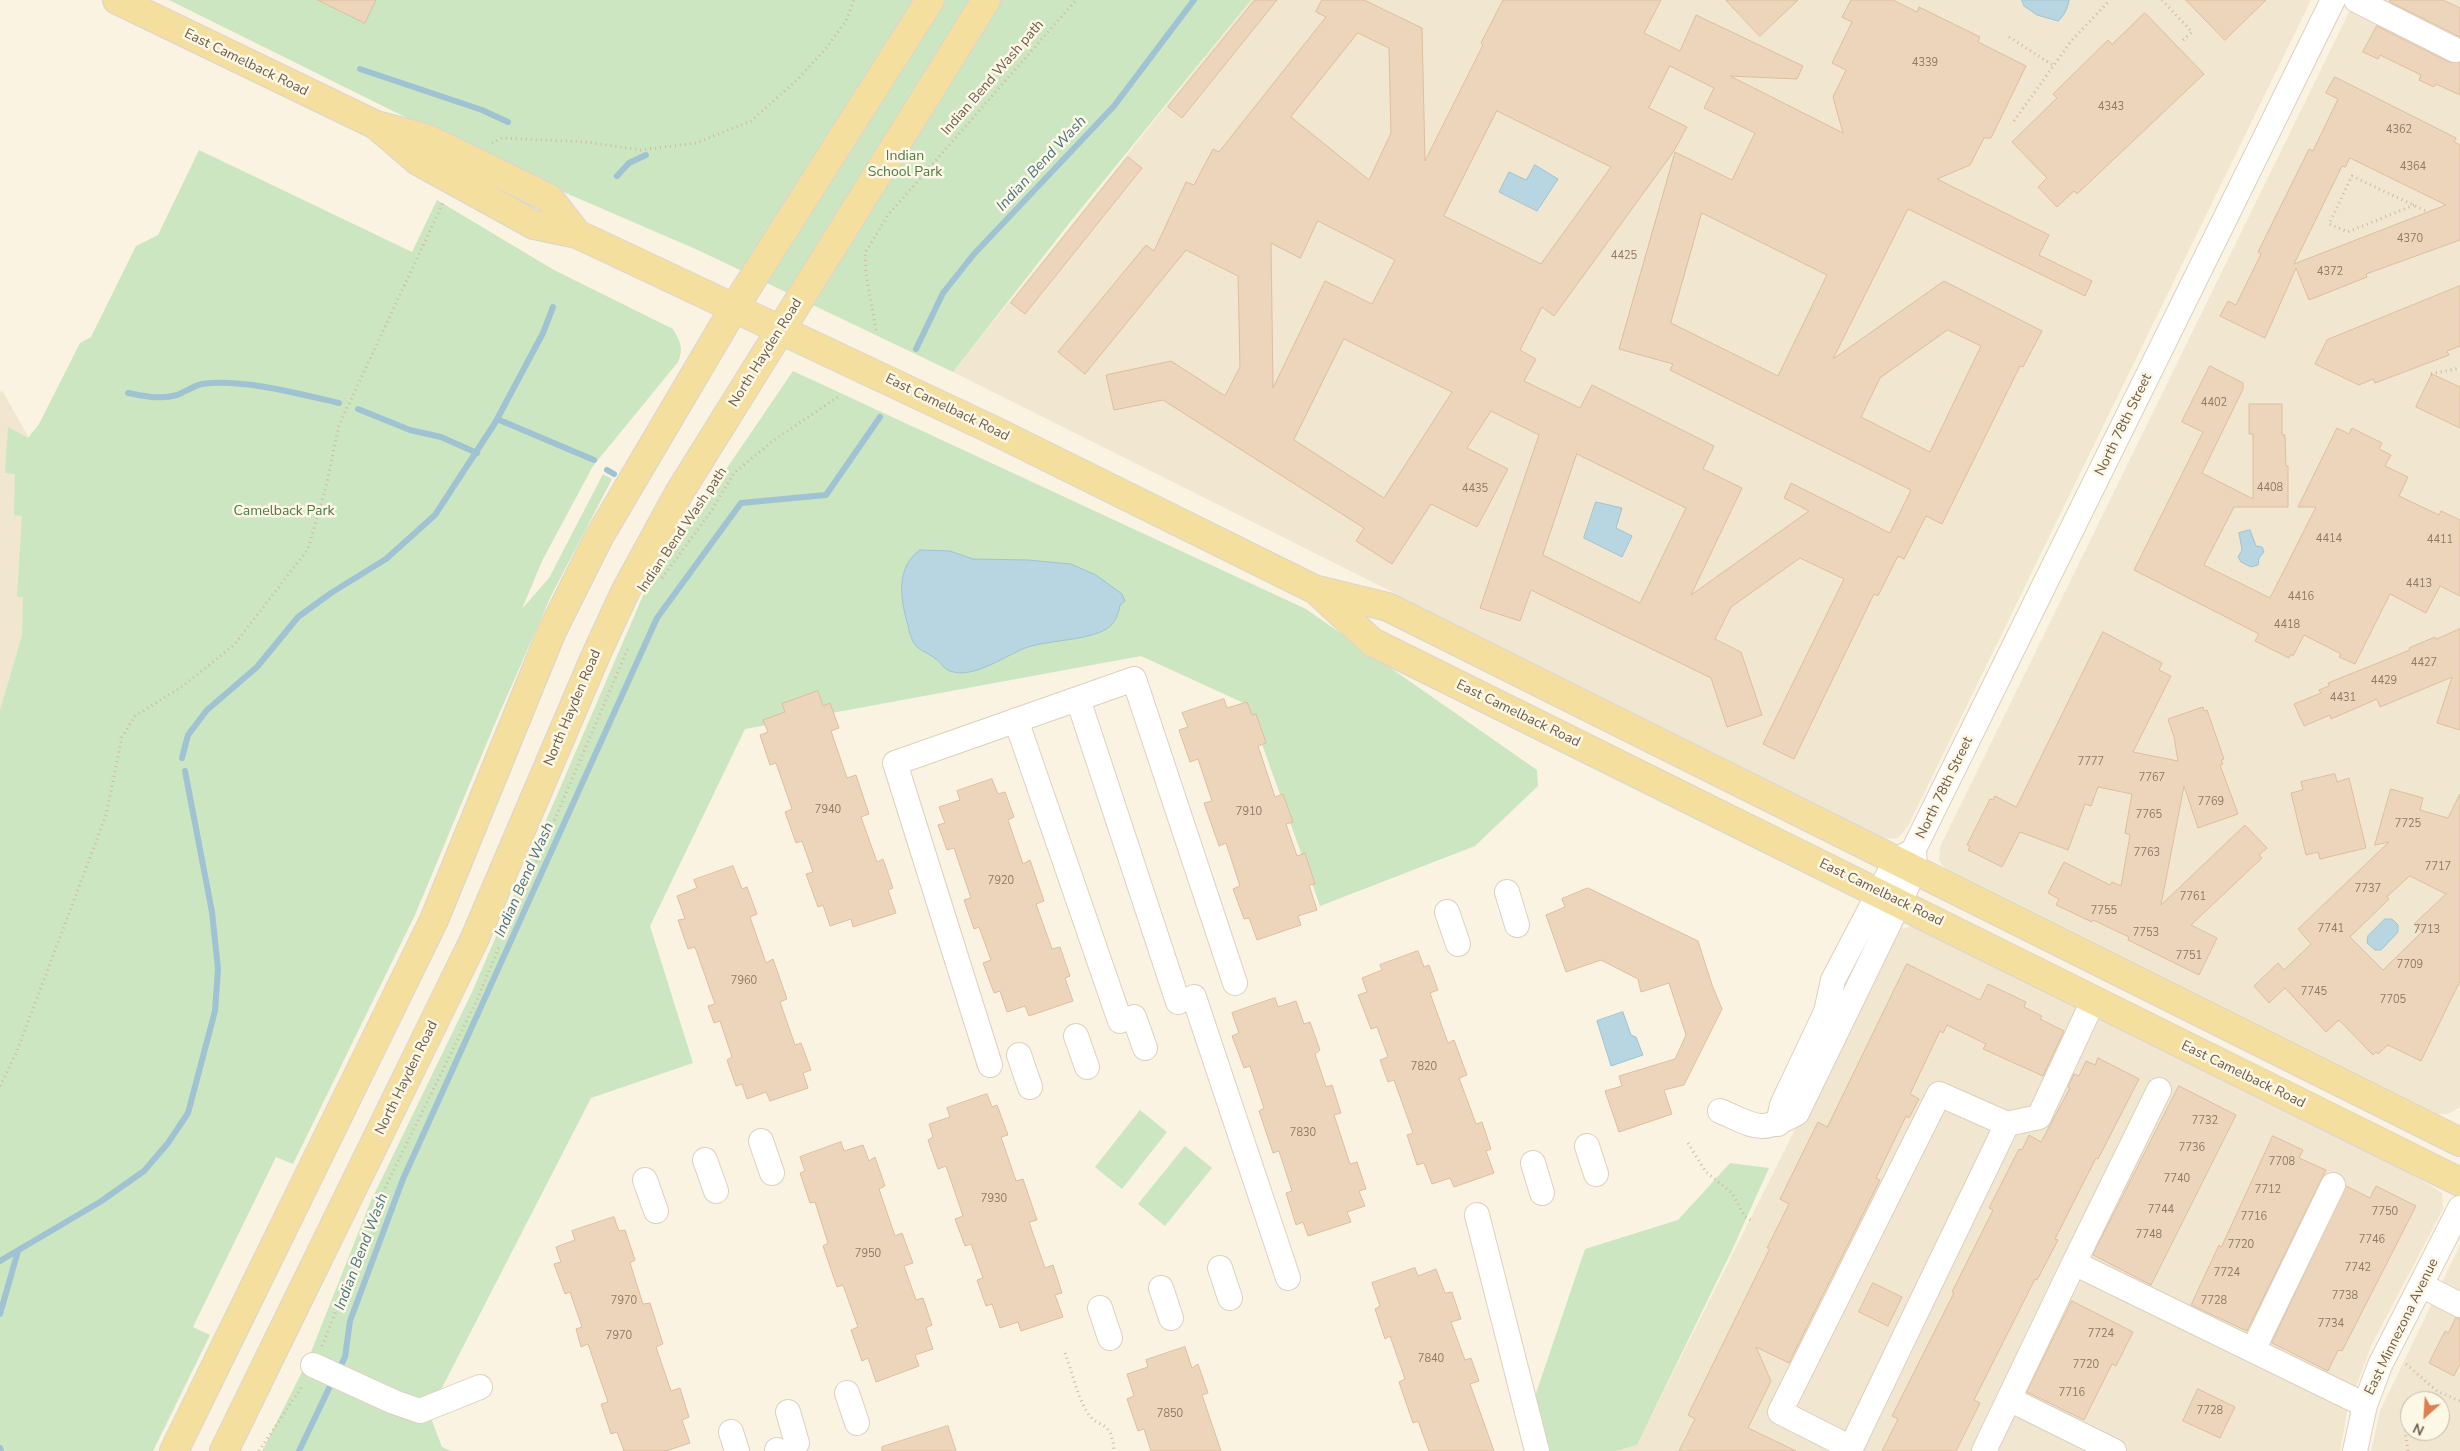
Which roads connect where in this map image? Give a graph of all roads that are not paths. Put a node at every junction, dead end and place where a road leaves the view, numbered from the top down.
1 (117, 0) edge
2 (930, 0) edge
3 (986, 0) edge
4 (2333, 0) edge
5 (2356, 0) edge
6 (2455, 50) dead end
7 (376, 126) junction
8 (577, 234) junction
9 (734, 308) junction
10 (781, 329) junction
11 (1314, 589) junction
12 (1078, 699) junction
13 (1016, 720) junction
14 (1908, 860) junction
15 (1507, 892) dead end
16 (1888, 897) junction
17 (1447, 912) dead end
18 (1517, 925) dead end
19 (1458, 944) dead end
20 (1235, 983) dead end
21 (2093, 1001) junction
22 (2184, 1004) junction
23 (2160, 1034) junction
24 (1076, 1036) dead end
25 (1145, 1048) dead end
26 (1019, 1055) dead end
27 (990, 1065) dead end
28 (1087, 1067) dead end
29 (1030, 1087) dead end
30 (2159, 1090) dead end
31 (1720, 1111) dead end
32 (2007, 1124) junction
33 (761, 1141) dead end
34 (2460, 1142) edge
35 (1587, 1146) dead end
36 (705, 1160) dead end
37 (1533, 1164) dead end
38 (772, 1173) dead end
39 (1596, 1174) dead end
40 (645, 1180) dead end
41 (2460, 1182) edge
42 (2333, 1185) dead end
43 (716, 1191) dead end
44 (1542, 1193) dead end
45 (2460, 1208) edge
46 (656, 1211) dead end
47 (1477, 1215) dead end
48 (2074, 1262) junction
49 (1220, 1268) dead end
50 (1288, 1278) dead end
51 (2421, 1285) junction
52 (1161, 1288) dead end
53 (1230, 1298) dead end
54 (2460, 1305) edge
55 (1100, 1308) dead end
56 (1171, 1318) dead end
57 (1110, 1338) dead end
58 (2253, 1350) junction
59 (313, 1365) road end
60 (480, 1387) dead end
61 (847, 1393) dead end
62 (2009, 1399) junction
63 (2365, 1405) junction
64 (788, 1412) dead end
65 (857, 1423) dead end
66 (784, 1448) edge
67 (174, 1451) edge
68 (224, 1451) edge
69 (1536, 1451) edge
70 (1984, 1451) edge
71 (2114, 1451) edge
72 (2355, 1451) edge

1 - 7 main road, East Camelback Road
2 - 9 main road
3 - 10 main road, North Hayden Road
4 - 14 street, North 78th Street
5 - 6 street
7 - 8 main road, East Camelback Road
7 - 8 main road, East Camelback Road
8 - 9 main road, East Camelback Road
9 - 10 main road, East Camelback Road
9 - 67 main road
10 - 11 main road, East Camelback Road
10 - 68 main road, North Hayden Road
11 - 14 main road, East Camelback Road
11 - 16 main road, East Camelback Road
12 - 13 street
12 - 20 street
12 - 50 street
13 - 25 street
13 - 27 street
14 - 16 street, North 78th Street
14 - 22 main road, East Camelback Road
15 - 18 street
16 - 21 main road, East Camelback Road
16 - 31 street, North 78th Street
17 - 19 street
21 - 23 main road, East Camelback Road
21 - 32 street
22 - 23 main road
22 - 34 main road, East Camelback Road
23 - 41 main road, East Camelback Road
24 - 28 street
26 - 29 street
30 - 48 street
32 - 32 street
33 - 38 street
35 - 39 street
36 - 43 street
37 - 44 street
40 - 46 street
42 - 58 street
45 - 51 street, East Minnezona Avenue
47 - 69 street
48 - 58 street
48 - 62 street
49 - 53 street
51 - 54 street
51 - 63 street, East Minnezona Avenue
52 - 56 street
55 - 57 street
58 - 63 street
59 - 60 street
61 - 65 street
62 - 70 street
62 - 71 street
63 - 72 street, East Minnezona Avenue
64 - 66 street

